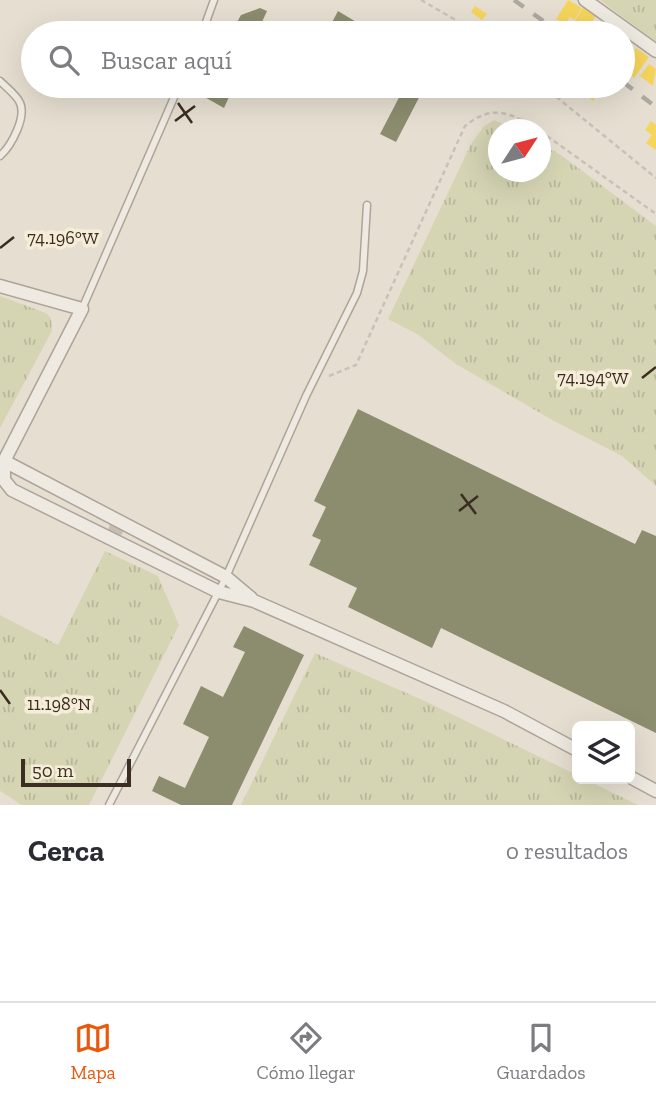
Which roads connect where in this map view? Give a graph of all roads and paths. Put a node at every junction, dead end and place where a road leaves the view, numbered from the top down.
1 (214, 0) edge
2 (421, 0) edge
3 (585, 0) edge
4 (206, 21) edge
5 (457, 21) edge
6 (614, 21) edge
7 (635, 36) edge
8 (656, 51) edge
9 (0, 81) edge
10 (174, 98) edge
11 (558, 98) edge
12 (515, 119) edge
13 (551, 139) edge
14 (0, 156) edge
15 (656, 178) edge
16 (368, 205) dead end
17 (656, 214) edge
18 (0, 286) edge
19 (82, 309) junction
20 (313, 383) junction
21 (4, 461) junction
22 (226, 577) junction
23 (219, 592) junction
24 (254, 601) junction
25 (572, 747) edge
26 (635, 780) edge
27 (656, 791) edge
28 (108, 805) edge

1 - 4 lane
2 - 5 path
3 - 6 street
7 - 8 street
9 - 14 lane
10 - 19 lane
11 - 15 path
12 - 20 path
13 - 17 path
16 - 20 lane
18 - 19 street
19 - 21 street
20 - 22 lane
21 - 22 street
21 - 23 street
22 - 23 lane
22 - 24 street
23 - 24 street
23 - 28 lane
24 - 25 street
26 - 27 street

